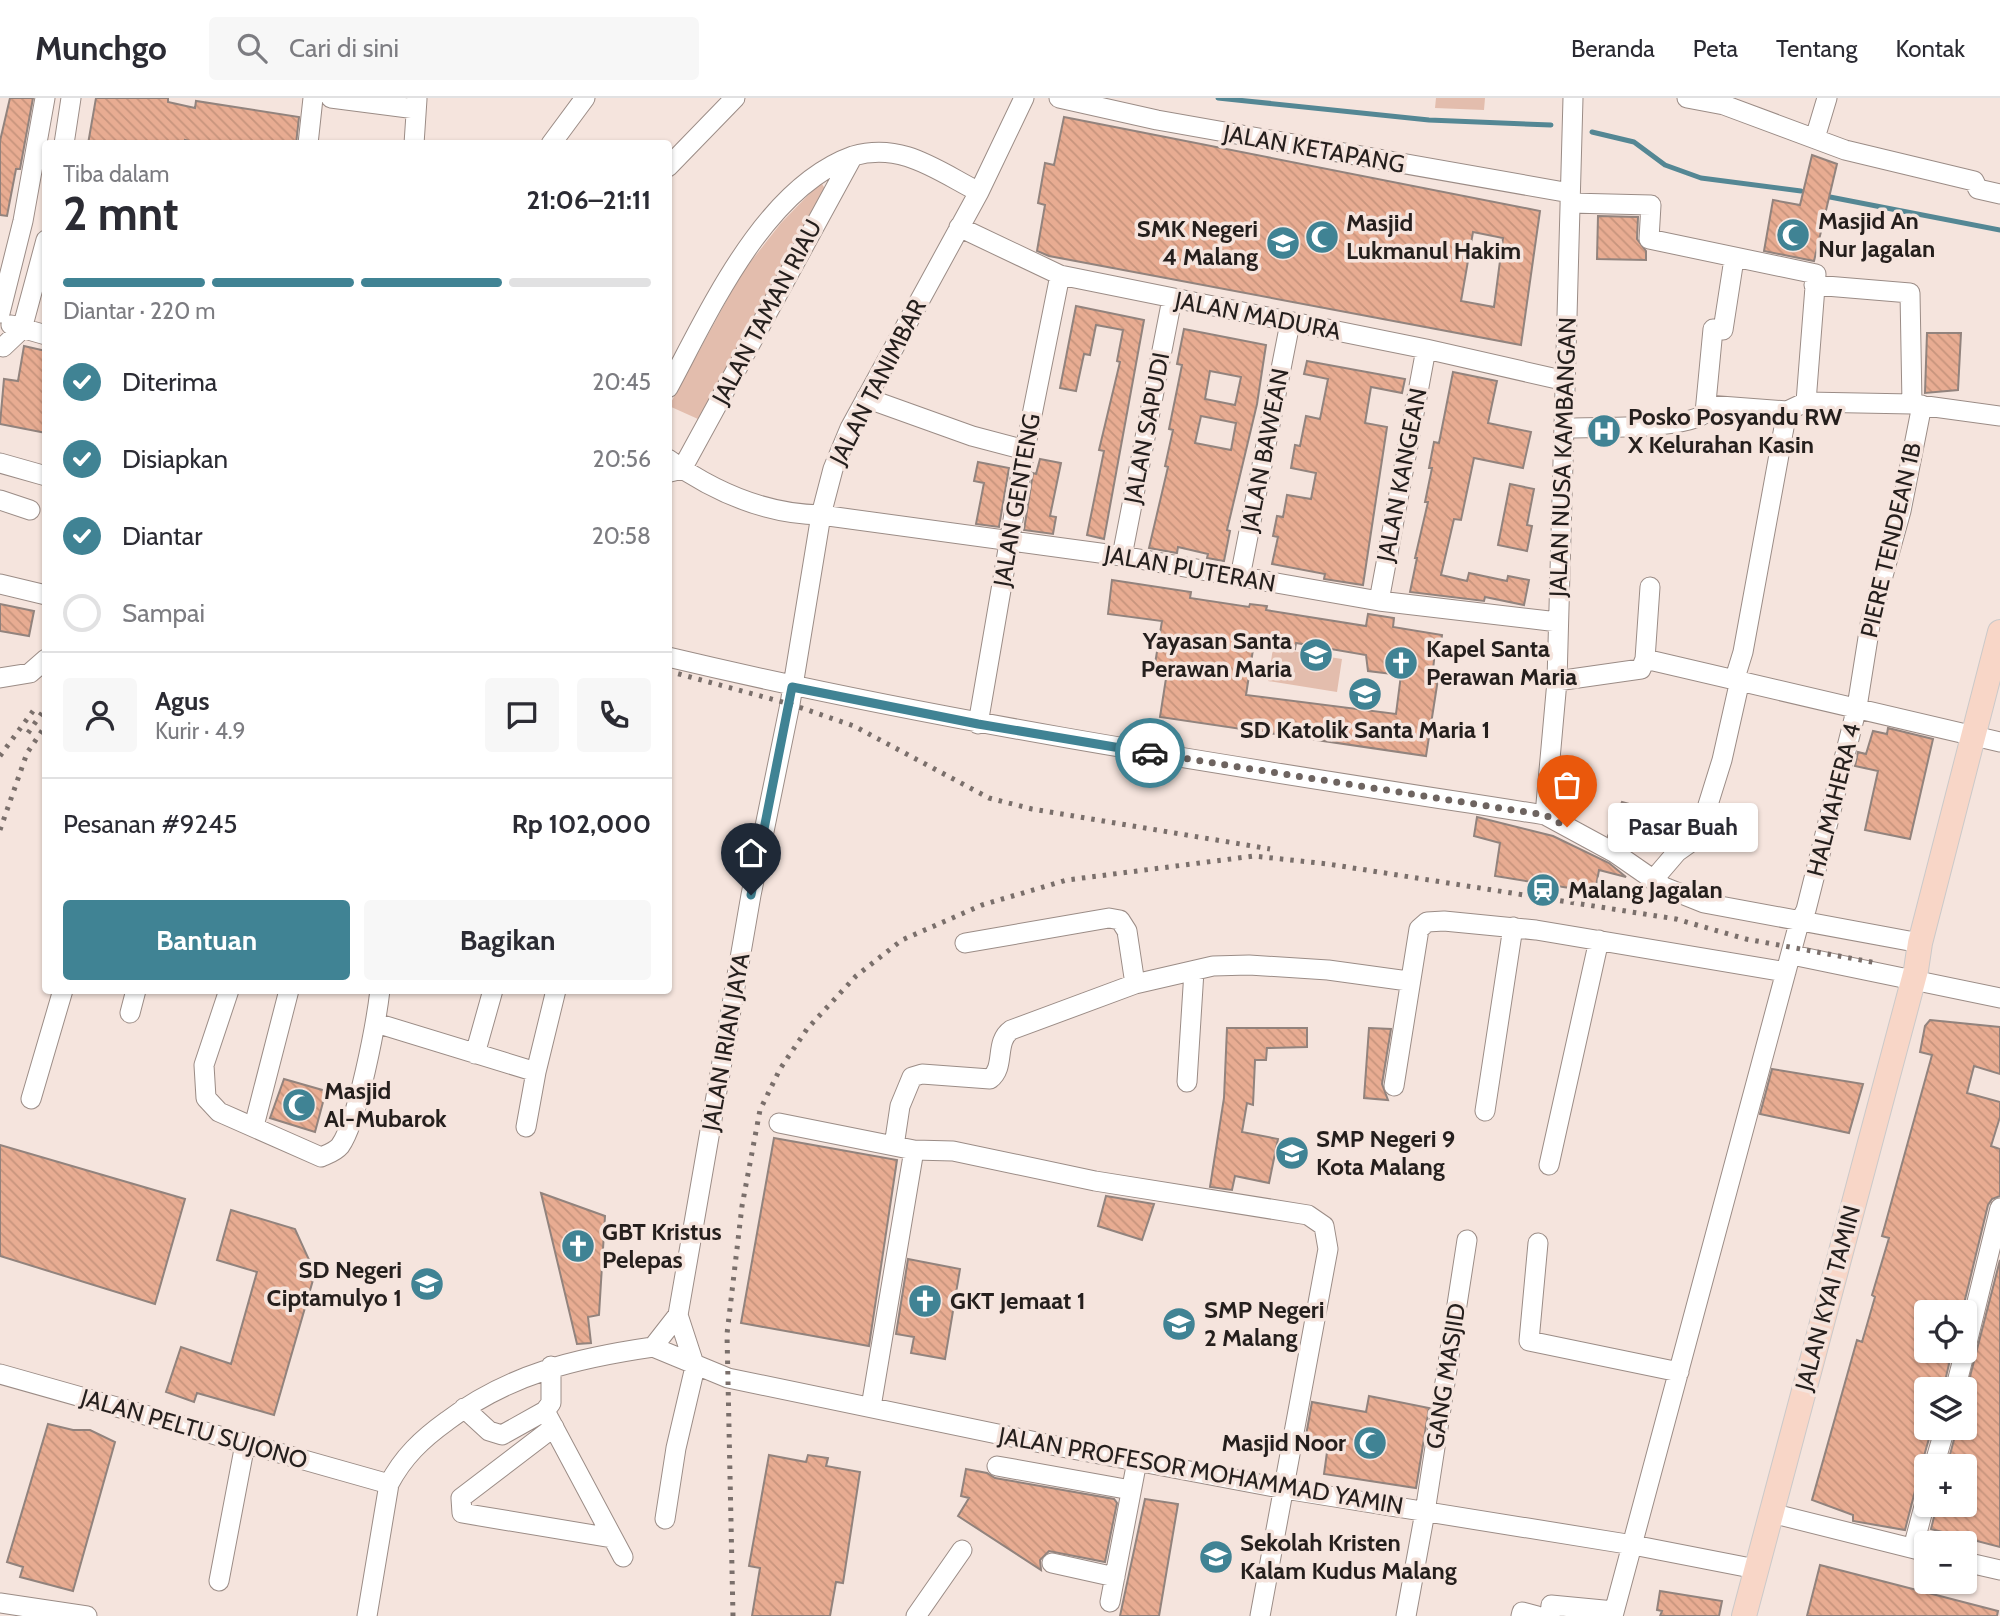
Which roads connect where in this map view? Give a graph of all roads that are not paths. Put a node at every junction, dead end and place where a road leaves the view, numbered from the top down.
1 (45, 98) edge
2 (71, 98) edge
3 (313, 98) edge
4 (331, 98) edge
5 (585, 98) edge
6 (735, 98) edge
7 (1024, 98) edge
8 (1059, 98) edge
9 (1573, 98) edge
10 (1687, 98) edge
11 (1827, 98) edge
12 (417, 104) edge
13 (1815, 138) junction
14 (65, 140) edge
15 (308, 140) edge
16 (414, 140) edge
17 (554, 140) edge
18 (853, 156) junction
19 (672, 163) edge
20 (979, 192) junction
21 (2000, 194) edge
22 (1570, 198) junction
23 (960, 227) junction
24 (42, 255) edge
25 (1734, 259) junction
26 (1060, 275) junction
27 (1814, 285) junction
28 (1172, 299) junction
29 (0, 313) edge
30 (0, 320) edge
31 (1290, 323) junction
32 (22, 329) junction
33 (42, 334) edge
34 (1, 345) edge
35 (1426, 349) junction
36 (672, 381) edge
37 (1566, 381) junction
38 (866, 398) junction
39 (1806, 402) junction
40 (1707, 405) junction
41 (1917, 405) junction
42 (1787, 411) junction
43 (2000, 416) edge
44 (1565, 428) junction
45 (1025, 450) junction
46 (0, 463) edge
47 (673, 467) edge
48 (42, 475) edge
49 (0, 500) edge
50 (30, 510) dead end
51 (821, 515) junction
52 (1010, 541) junction
53 (1122, 556) junction
54 (1240, 577) junction
55 (0, 584) edge
56 (1650, 587) dead end
57 (42, 594) edge
58 (1379, 601) junction
59 (1558, 622) junction
60 (2000, 632) edge
61 (672, 658) edge
62 (1645, 659) junction
63 (42, 662) edge
64 (1862, 675) joint
65 (0, 678) edge
66 (1737, 679) junction
67 (1557, 681) junction
68 (792, 687) junction
69 (1857, 707) junction
70 (978, 724) junction
71 (1974, 735) junction
72 (2000, 742) edge
73 (1545, 815) junction
74 (1653, 880) junction
75 (1799, 923) junction
76 (1513, 927) junction
77 (1598, 940) junction
78 (965, 943) dead end
79 (1920, 943) junction
80 (1789, 963) junction
81 (1194, 971) junction
82 (1913, 980) junction
83 (1409, 981) junction
84 (1135, 984) junction
85 (62, 994) edge
86 (135, 994) edge
87 (228, 994) edge
88 (288, 994) edge
89 (380, 994) edge
90 (492, 994) edge
91 (555, 994) edge
92 (2000, 998) edge
93 (130, 1013) dead end
94 (376, 1023) junction
95 (475, 1054) junction
96 (536, 1072) junction
97 (1187, 1082) dead end
98 (1394, 1086) dead end
99 (31, 1099) dead end
100 (1485, 1111) dead end
101 (779, 1123) dead end
102 (254, 1126) junction
103 (526, 1127) dead end
104 (894, 1146) junction
105 (914, 1150) junction
106 (1549, 1165) dead end
107 (2000, 1208) edge
108 (1467, 1240) dead end
109 (1538, 1243) dead end
110 (1977, 1302) edge
111 (678, 1315) junction
112 (653, 1347) junction
113 (551, 1366) junction
114 (695, 1367) junction
115 (1679, 1372) junction
116 (0, 1374) edge
117 (871, 1407) junction
118 (464, 1408) junction
119 (549, 1419) junction
120 (245, 1444) junction
121 (1137, 1461) junction
122 (997, 1466) dead end
123 (389, 1484) junction
124 (1285, 1489) junction
125 (1131, 1490) junction
126 (1425, 1512) junction
127 (1771, 1513) junction
128 (665, 1518) dead end
129 (612, 1538) junction
130 (1633, 1545) junction
131 (1914, 1549) edge
132 (962, 1550) dead end
133 (623, 1557) dead end
134 (1052, 1563) dead end
135 (1977, 1565) edge
136 (1756, 1569) junction
137 (2000, 1570) edge
138 (1115, 1577) junction
139 (219, 1581) dead end
140 (1110, 1602) dead end
141 (0, 1603) edge
142 (1614, 1613) edge
143 (87, 1616) edge
144 (366, 1616) edge
145 (916, 1616) edge
146 (1260, 1616) edge
147 (1406, 1616) edge
148 (1521, 1616) edge
149 (1537, 1616) edge
150 (1550, 1616) edge
151 (1744, 1616) edge

1 - 29 street
2 - 14 street
3 - 15 street
4 - 12 street
5 - 17 street
6 - 19 street
7 - 20 street, JALAN TANIMBAR
8 - 22 street, JALAN KETAPANG
9 - 22 street, JALAN NUSA KAMBANGAN
10 - 13 street
11 - 13 street
12 - 16 street
13 - 21 street
18 - 20 street, JALAN TAMAN RIAU
18 - 36 street, JALAN TAMAN RIAU
18 - 47 street, JALAN TAMAN RIAU
20 - 23 street, JALAN TANIMBAR
22 - 25 street, JALAN KETAPANG
22 - 37 street, JALAN NUSA KAMBANGAN
23 - 26 street, JALAN MADURA
23 - 38 street, JALAN TANIMBAR
24 - 32 street
25 - 27 street
25 - 40 street
26 - 28 street, JALAN MADURA
26 - 45 street, JALAN GENTENG
27 - 39 street
27 - 41 street, PIERE TENDEAN 1B
28 - 31 street, JALAN MADURA
28 - 53 street, JALAN SAPUDI
30 - 32 street
31 - 35 street, JALAN MADURA
31 - 54 street, JALAN BAWEAN
32 - 33 street
32 - 34 street
35 - 37 street, JALAN MADURA
35 - 58 street, JALAN KANGEAN
37 - 44 street, JALAN NUSA KAMBANGAN
38 - 45 street
38 - 51 street, JALAN TANIMBAR
39 - 41 street
39 - 42 street
40 - 42 street
40 - 44 street
41 - 43 street
41 - 64 street, PIERE TENDEAN 1B
42 - 66 street
44 - 59 street, JALAN NUSA KAMBANGAN
45 - 52 street, JALAN GENTENG
46 - 48 street
47 - 51 street, JALAN PUTERAN
49 - 50 street
51 - 52 street, JALAN PUTERAN
51 - 68 street, JALAN TANIMBAR
52 - 53 street, JALAN PUTERAN
52 - 70 street, JALAN GENTENG
53 - 54 street, JALAN PUTERAN
54 - 58 street, JALAN PUTERAN
55 - 57 street
56 - 62 street
58 - 59 street, JALAN PUTERAN
59 - 67 street, JALAN NUSA KAMBANGAN
60 - 71 main road, JALAN KYAI TAMIN
61 - 68 street
62 - 66 street
62 - 67 street
63 - 65 street
64 - 69 street, HALMAHERA 4
66 - 69 street
66 - 74 street
67 - 73 street, JALAN NUSA KAMBANGAN
68 - 70 street
68 - 111 street, JALAN IRIAN JAYA
69 - 71 street
69 - 75 street, HALMAHERA 4
70 - 73 street
71 - 72 street
71 - 79 main road, JALAN KYAI TAMIN
73 - 74 street
74 - 75 street
75 - 79 street
75 - 80 street, HALMAHERA 4
76 - 77 street
76 - 83 street
76 - 100 street
77 - 80 street
77 - 106 street
78 - 84 street
79 - 82 main road, JALAN KYAI TAMIN
80 - 82 street
80 - 115 street, HALMAHERA 4
81 - 83 street
81 - 84 street
81 - 97 street
82 - 92 street
82 - 127 main road, JALAN KYAI TAMIN
83 - 98 street
84 - 104 street
85 - 99 street
86 - 93 street
87 - 102 street
88 - 102 street
89 - 94 street
90 - 95 street
91 - 96 street
94 - 95 street
94 - 102 street
95 - 96 street
96 - 103 street
101 - 104 street
104 - 105 street
105 - 117 street
105 - 124 street
107 - 110 street
108 - 126 street, GANG MASJID
109 - 115 street
111 - 112 street, JALAN IRIAN JAYA
111 - 114 street, JALAN IRIAN JAYA
112 - 113 street
112 - 114 street, JALAN PROFESOR MOHAMMAD YAMIN
113 - 118 street
113 - 119 street
114 - 117 street, JALAN PROFESOR MOHAMMAD YAMIN
114 - 128 street
115 - 130 street, HALMAHERA 4
116 - 120 street, JALAN PELTU SUJONO
117 - 121 street, JALAN PROFESOR MOHAMMAD YAMIN
118 - 119 street
118 - 123 street
119 - 129 street
119 - 129 street
120 - 123 street, JALAN PELTU SUJONO
120 - 139 street
121 - 124 street, JALAN PROFESOR MOHAMMAD YAMIN
121 - 125 street
122 - 125 street
123 - 144 street
124 - 126 street, JALAN PROFESOR MOHAMMAD YAMIN
124 - 146 street
125 - 138 street
126 - 130 street, JALAN PROFESOR MOHAMMAD YAMIN
126 - 147 street, GANG MASJID
127 - 131 street
127 - 136 main road, JALAN KYAI TAMIN
129 - 133 street
130 - 136 street, JALAN PROFESOR MOHAMMAD YAMIN
130 - 142 street, HALMAHERA 4
132 - 145 street
134 - 138 street
135 - 137 street
136 - 151 main road, JALAN KYAI TAMIN
138 - 140 street
141 - 143 street
142 - 150 street
148 - 149 street

